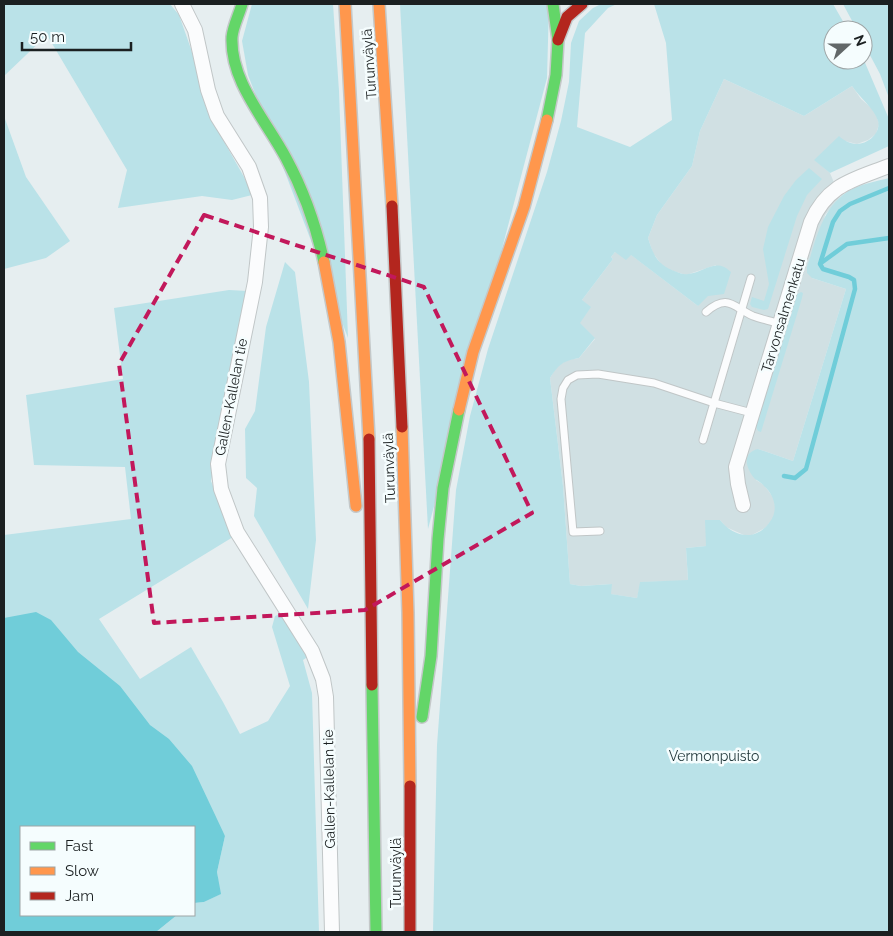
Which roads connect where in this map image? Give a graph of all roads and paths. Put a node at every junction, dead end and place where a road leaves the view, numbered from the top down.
1 (182, 4) edge
2 (242, 4) edge
3 (344, 4) edge
4 (379, 4) edge
5 (553, 4) edge
6 (582, 4) edge
7 (558, 40) junction
8 (889, 166) edge
9 (751, 278) dead end
10 (742, 309) junction
11 (706, 312) dead end
12 (780, 324) junction
13 (714, 403) junction
14 (752, 413) junction
15 (703, 440) dead end
16 (743, 505) dead end
17 (600, 531) dead end
18 (373, 599) junction
19 (411, 787) junction
20 (332, 932) edge
21 (376, 932) edge
22 (410, 932) edge

1 - 20 street, Gallen-Kallelan tie
2 - 18 highway
3 - 18 highway, Turunväylä
4 - 19 highway, Turunväylä
5 - 7 highway
6 - 7 highway
7 - 19 highway
8 - 12 street, Tarvonsalmenkatu
9 - 10 lane
10 - 11 lane
10 - 12 lane
10 - 13 lane
12 - 14 street, Tarvonsalmenkatu
13 - 14 lane
13 - 15 lane
13 - 17 lane
14 - 16 street, Tarvonsalmenkatu
18 - 21 highway, Turunväylä
19 - 22 highway, Turunväylä

